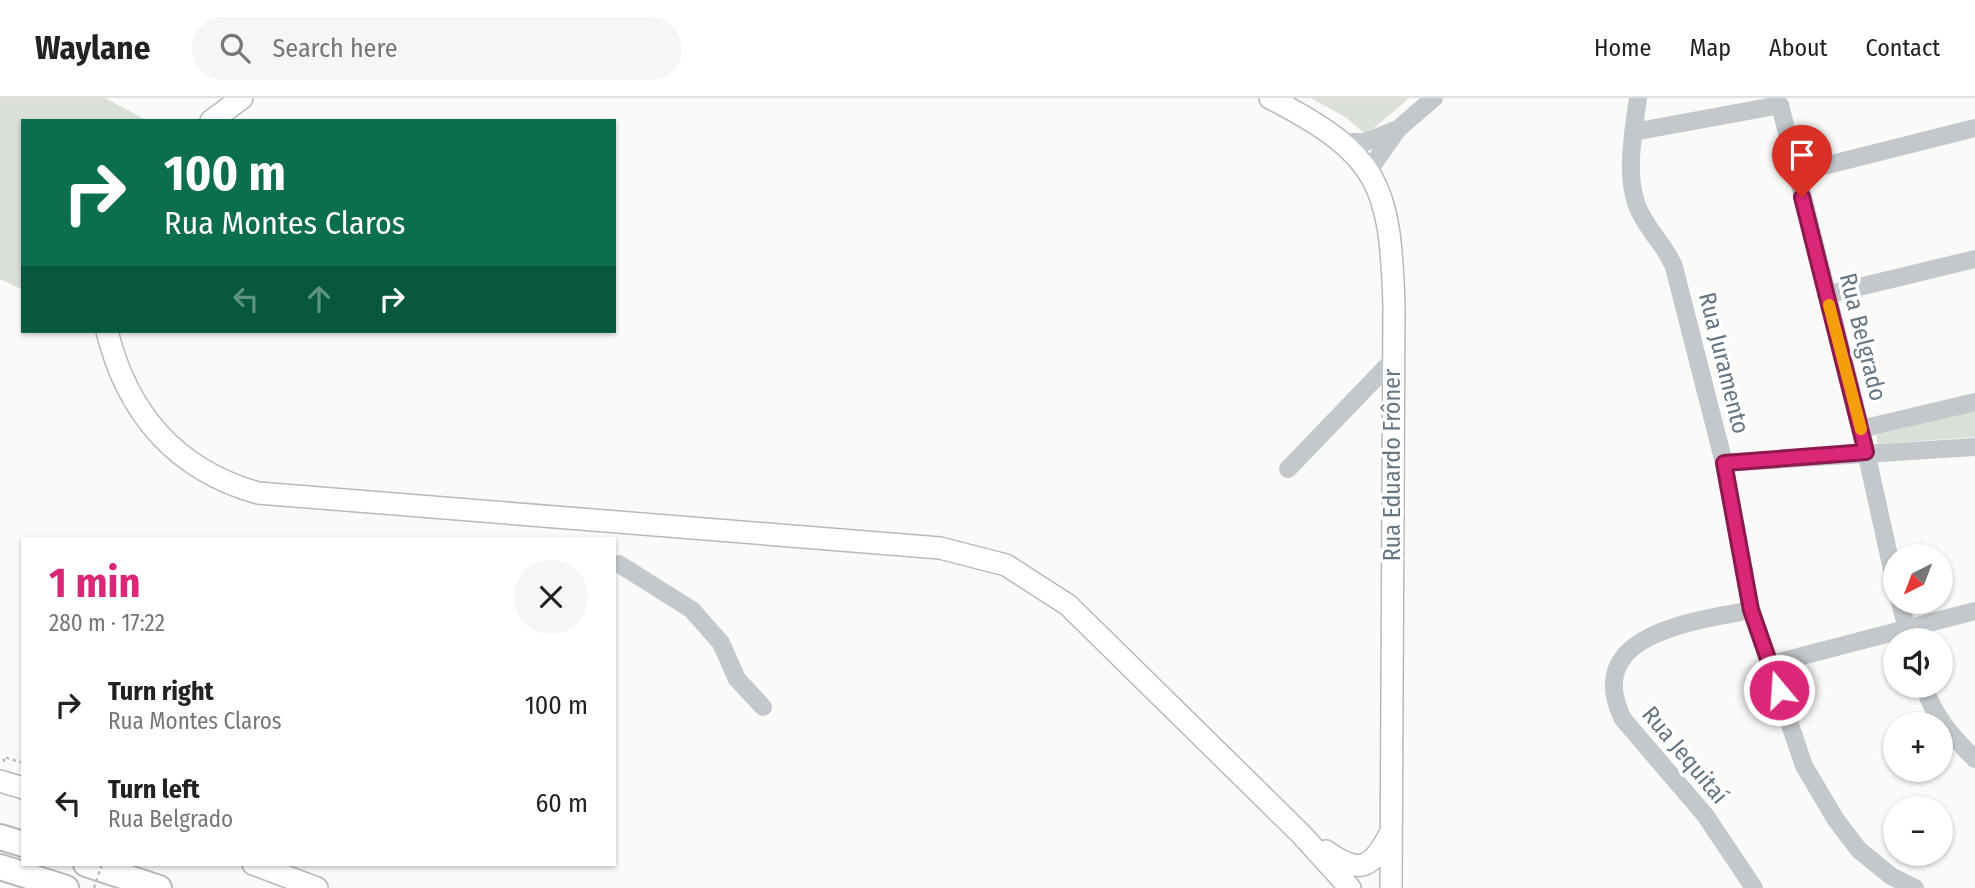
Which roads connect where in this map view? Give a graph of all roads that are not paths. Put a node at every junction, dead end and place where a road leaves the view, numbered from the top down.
1 (242, 98) edge
2 (1270, 98) edge
3 (1434, 98) edge
4 (1638, 98) edge
5 (214, 119) edge
6 (1975, 128) edge
7 (1398, 129) junction
8 (1633, 131) junction
9 (1343, 142) junction
10 (1369, 170) junction
11 (1796, 173) junction
12 (1975, 259) edge
13 (1826, 295) junction
14 (108, 333) edge
15 (1391, 362) junction
16 (1975, 402) edge
17 (1861, 429) junction
18 (1975, 447) edge
19 (1866, 452) junction
20 (1724, 463) junction
21 (1288, 469) dead end
22 (1886, 544) edge
23 (619, 564) dead end
24 (1751, 610) junction
25 (1975, 611) edge
26 (1925, 628) edge
27 (1883, 639) edge
28 (1771, 664) junction
29 (1928, 698) edge
30 (763, 707) dead end
31 (1975, 759) edge
32 (21, 778) edge
33 (0, 781) edge
34 (1394, 826) junction
35 (1301, 834) junction
36 (0, 837) edge
37 (21, 843) edge
38 (92, 866) edge
39 (258, 866) edge
40 (0, 867) edge
41 (66, 888) edge
42 (159, 888) edge
43 (317, 888) edge
44 (1350, 888) edge
45 (1391, 888) edge
46 (1754, 888) edge
47 (1915, 888) edge

1 - 5 main road
2 - 9 main road, Rua Eduardo Frôner
3 - 7 street
4 - 8 street, Rua Juramento
6 - 11 street
7 - 9 street
7 - 10 street
8 - 11 street, Rua Belgrado
8 - 20 street, Rua Juramento
9 - 10 main road, Rua Eduardo Frôner
10 - 15 main road, Rua Eduardo Frôner
11 - 13 street, Rua Belgrado
12 - 13 street
13 - 17 street, Rua Belgrado
14 - 35 main road
15 - 21 street
15 - 34 main road, Rua Eduardo Frôner
16 - 17 street
17 - 19 street, Rua Belgrado
18 - 19 street
19 - 20 street
19 - 22 street, Rua Belgrado
20 - 24 street, Rua Juramento
23 - 30 street
24 - 28 street, Rua Juramento
24 - 46 street, Rua Jequitaí
25 - 26 street
27 - 28 street
28 - 47 street, Rua Juramento
29 - 31 street
32 - 33 main road
34 - 35 main road
34 - 45 main road, Rua Eduardo Frôner
35 - 44 main road
36 - 37 highway
38 - 42 highway
39 - 43 main road
40 - 41 highway

